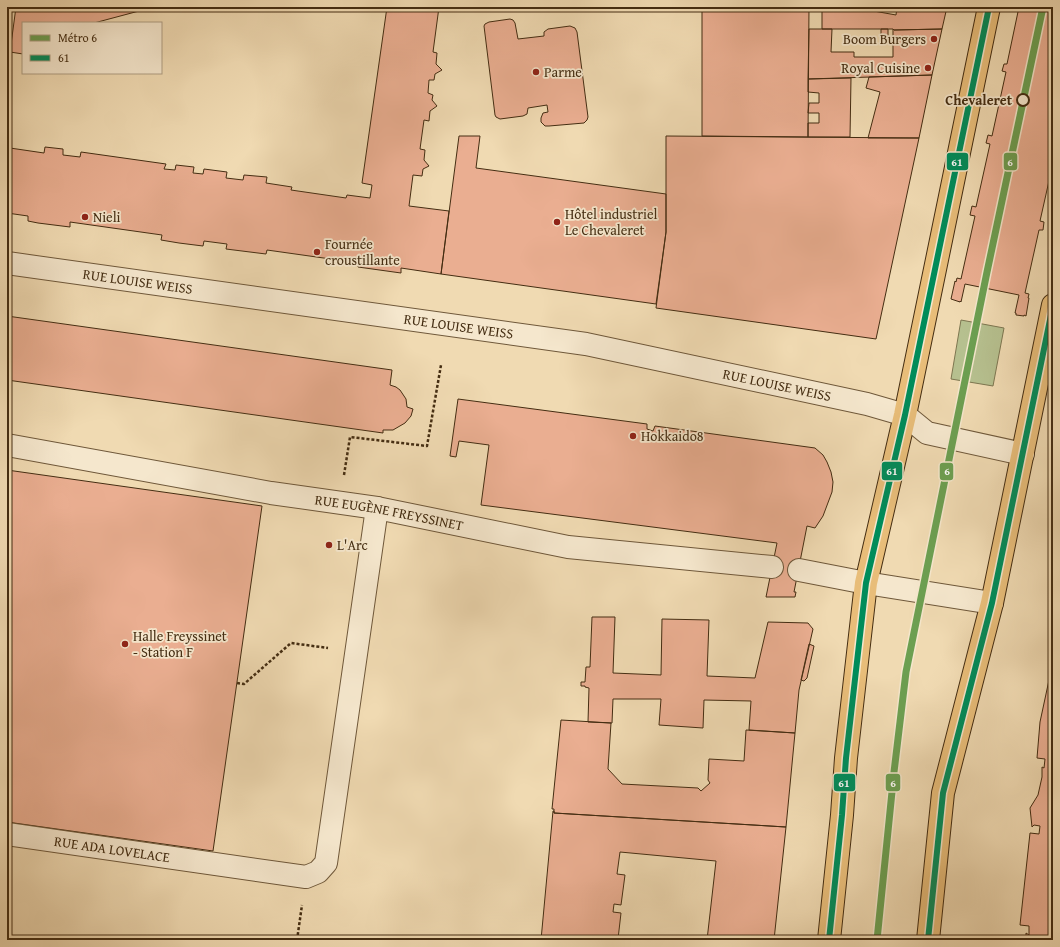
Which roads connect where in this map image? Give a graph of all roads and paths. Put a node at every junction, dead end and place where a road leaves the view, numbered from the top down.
1 (989, 7) edge
2 (7, 263) edge
3 (1053, 306) edge
4 (441, 365) dead end
5 (905, 415) junction
6 (7, 445) edge
7 (1023, 454) junction
8 (339, 503) junction
9 (377, 508) junction
10 (772, 567) dead end
11 (799, 570) dead end
12 (866, 583) junction
13 (992, 603) junction
14 (357, 652) junction
15 (237, 683) dead end
16 (7, 834) edge
17 (301, 912) dead end
18 (297, 940) edge
19 (829, 940) edge
20 (928, 940) edge

1 - 5 main road
2 - 5 street, RUE LOUISE WEISS
3 - 7 main road
4 - 8 path
5 - 7 street
5 - 12 main road
6 - 8 street, RUE EUGÈNE FREYSSINET
7 - 13 main road
8 - 9 street, RUE EUGÈNE FREYSSINET
9 - 10 street, RUE EUGÈNE FREYSSINET
9 - 14 street, RUE ADA LOVELACE
11 - 12 street
12 - 13 street
12 - 19 main road
13 - 20 main road
14 - 15 path
14 - 16 street, RUE ADA LOVELACE
17 - 18 path

